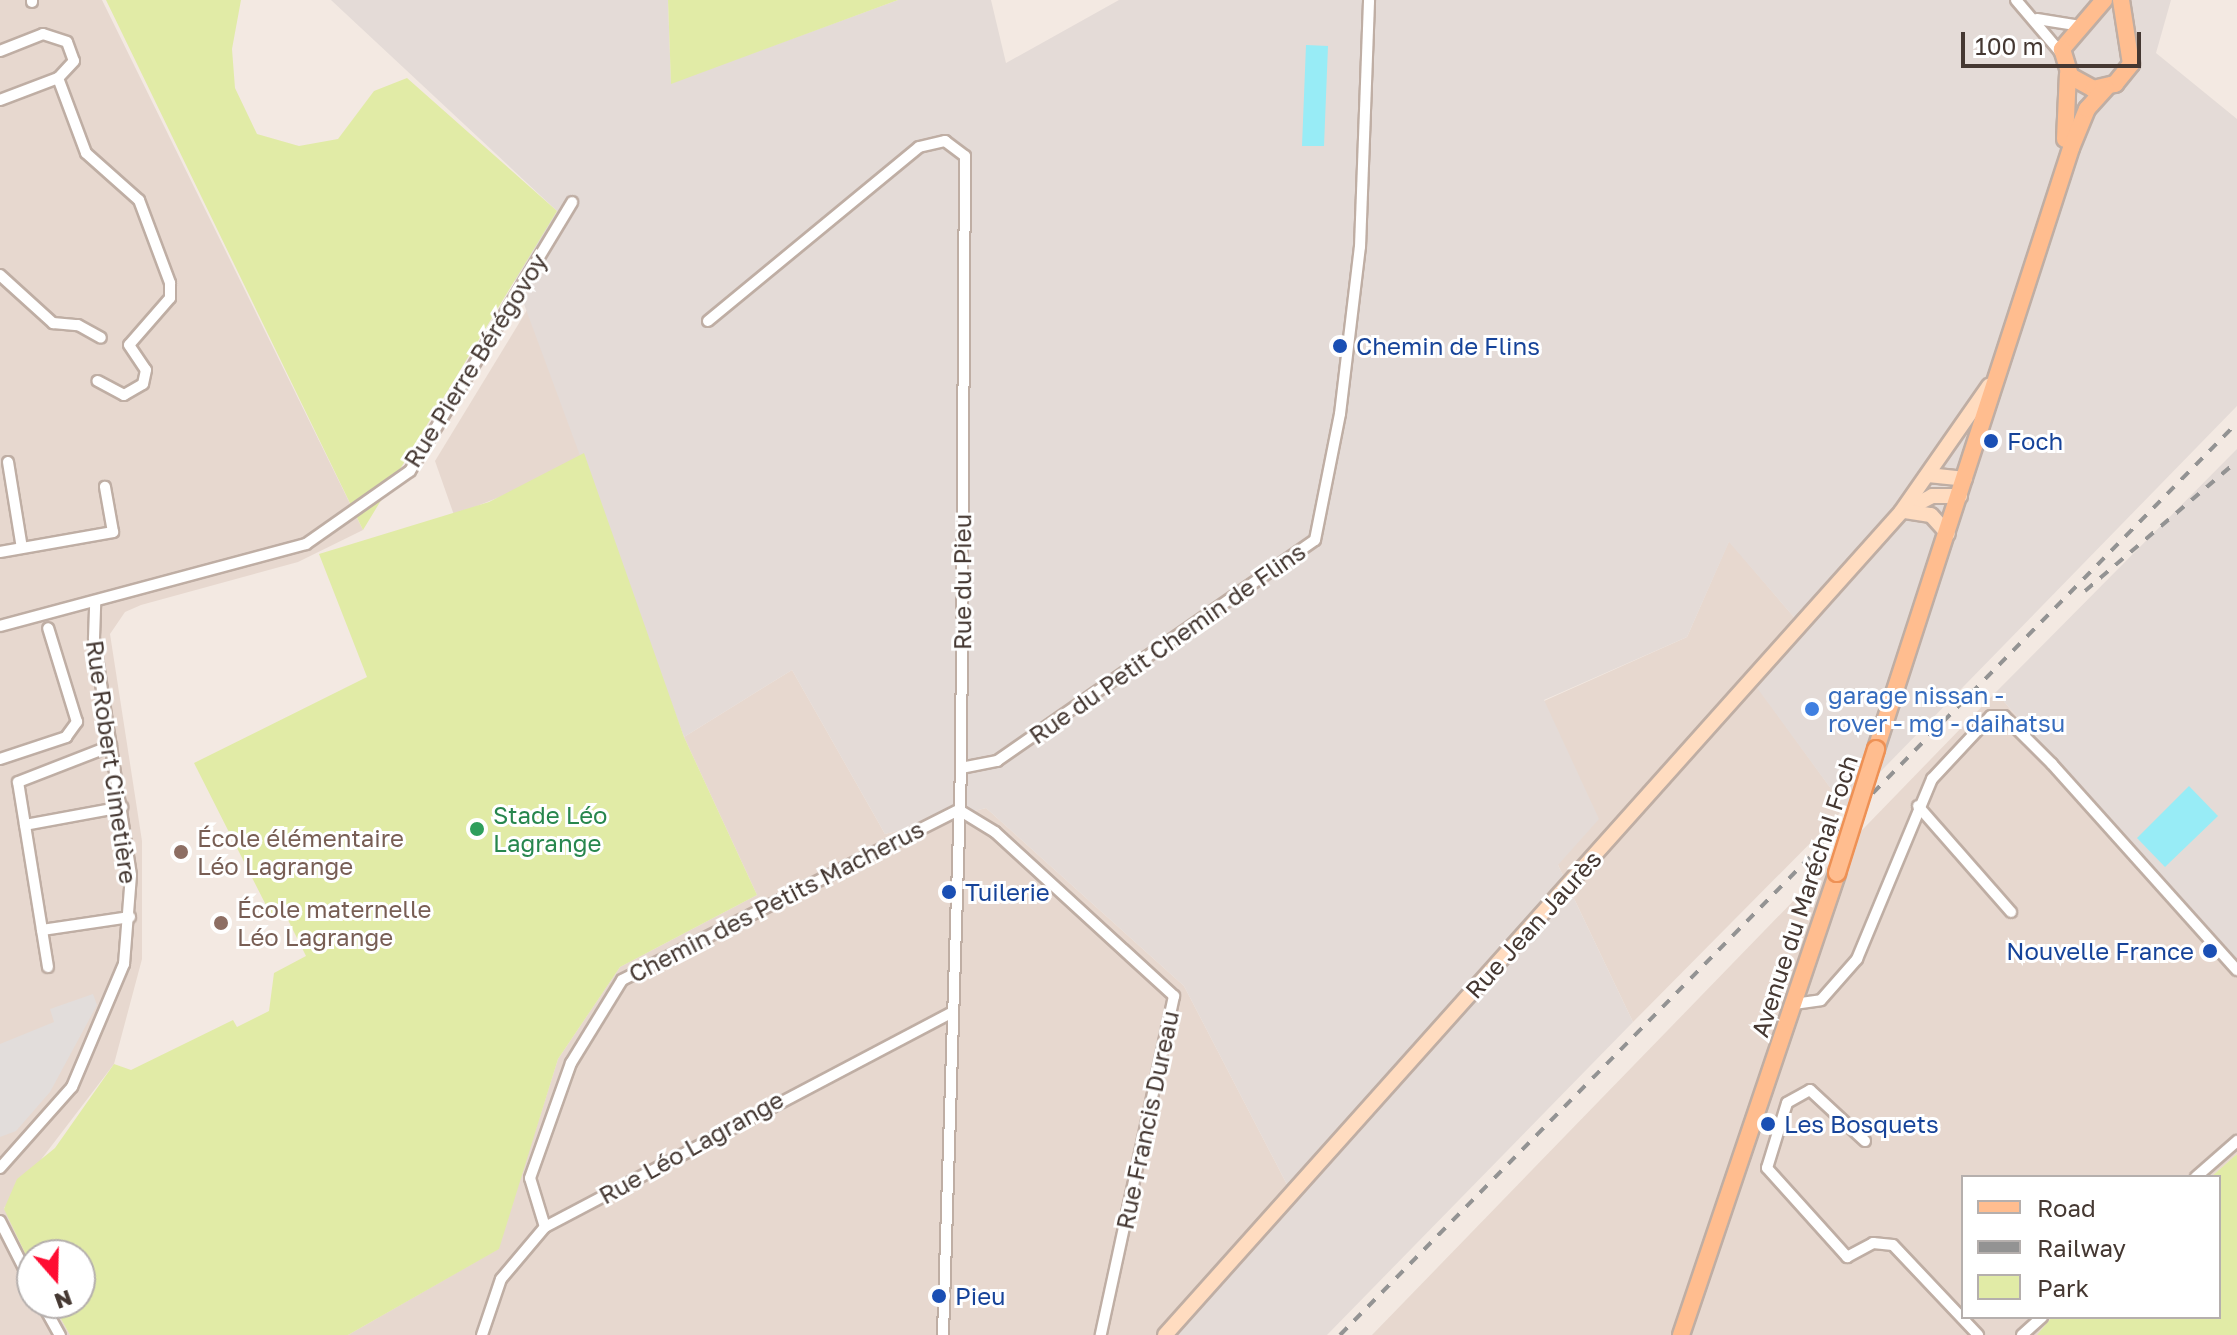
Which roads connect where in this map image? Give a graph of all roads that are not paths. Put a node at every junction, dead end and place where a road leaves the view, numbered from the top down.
1 (1369, 0) edge
2 (2016, 0) edge
3 (2104, 0) edge
4 (2121, 0) edge
5 (2037, 19) junction
6 (2081, 23) junction
7 (2123, 30) junction
8 (0, 51) edge
9 (2062, 55) junction
10 (2068, 74) junction
11 (58, 78) junction
12 (2106, 88) junction
13 (0, 100) edge
14 (572, 202) dead end
15 (2039, 241) junction
16 (0, 275) edge
17 (708, 321) dead end
18 (101, 338) dead end
19 (98, 381) dead end
20 (1989, 386) junction
21 (8, 462) dead end
22 (1928, 475) junction
23 (1965, 479) junction
24 (105, 487) dead end
25 (1960, 496) junction
26 (1901, 512) junction
27 (1948, 534) junction
28 (22, 548) junction
29 (0, 552) edge
30 (95, 604) junction
31 (0, 626) edge
32 (48, 628) dead end
33 (111, 746) junction
34 (0, 759) edge
35 (961, 768) junction
36 (1918, 806) junction
37 (122, 807) junction
38 (959, 810) junction
39 (25, 825) junction
40 (2011, 912) dead end
41 (130, 917) junction
42 (42, 930) junction
43 (48, 967) dead end
44 (2237, 970) edge
45 (1794, 1004) junction
46 (952, 1012) junction
47 (1865, 1141) dead end
48 (2237, 1141) edge
49 (0, 1168) edge
50 (2198, 1175) edge
51 (0, 1221) edge
52 (545, 1227) junction
53 (16, 1252) edge
54 (1961, 1317) edge
55 (1963, 1319) edge
56 (2040, 1319) edge
57 (1685, 1334) edge
58 (482, 1335) edge
59 (943, 1335) edge
60 (1101, 1335) edge
61 (1165, 1335) edge
62 (1978, 1335) edge
63 (2022, 1335) edge

1 - 35 street, Rue du Petit Chemin de Flins
2 - 5 street
3 - 6 main road
4 - 7 main road
5 - 6 street
5 - 9 street
6 - 7 main road
6 - 9 main road
7 - 12 main road
8 - 11 street
9 - 10 main road
10 - 12 main road
10 - 15 main road, Avenue du Maréchal Foch
11 - 13 street
11 - 19 street
12 - 15 main road, Avenue du Maréchal Foch
14 - 30 street, Rue Pierre Bérégovoy
15 - 20 main road, Avenue du Maréchal Foch
16 - 18 street
17 - 35 street, Rue du Pieu
20 - 22 main road, Rue Jean Jaurès
20 - 23 main road, Avenue du Maréchal Foch
21 - 28 street
22 - 23 main road
22 - 26 main road, Rue Jean Jaurès
23 - 25 main road, Avenue du Maréchal Foch
24 - 28 street
25 - 26 main road
25 - 27 main road, Avenue du Maréchal Foch
26 - 27 main road
26 - 61 main road, Rue Jean Jaurès
27 - 45 main road, Avenue du Maréchal Foch, bridge
28 - 29 street
30 - 31 street, Rue Pierre Bérégovoy
30 - 33 street, Rue Robert Cimetière
32 - 34 street
33 - 37 street, Rue Robert Cimetière
33 - 39 street
35 - 38 street, Rue du Pieu
36 - 40 street
36 - 44 street
36 - 45 street
37 - 39 street
37 - 41 street, Rue Robert Cimetière
38 - 46 street, Rue du Pieu
38 - 52 street, Chemin des Petits Macherus
38 - 60 street, Rue Francis Dureau
39 - 42 street
41 - 42 street
41 - 49 street, Rue Robert Cimetière
42 - 43 street
45 - 57 main road, Avenue du Maréchal Foch
46 - 52 street, Rue Léo Lagrange
46 - 59 street, Rue du Pieu
47 - 54 street
48 - 50 street
51 - 53 street
52 - 58 street, Rue Léo Lagrange
55 - 62 street
56 - 63 street

